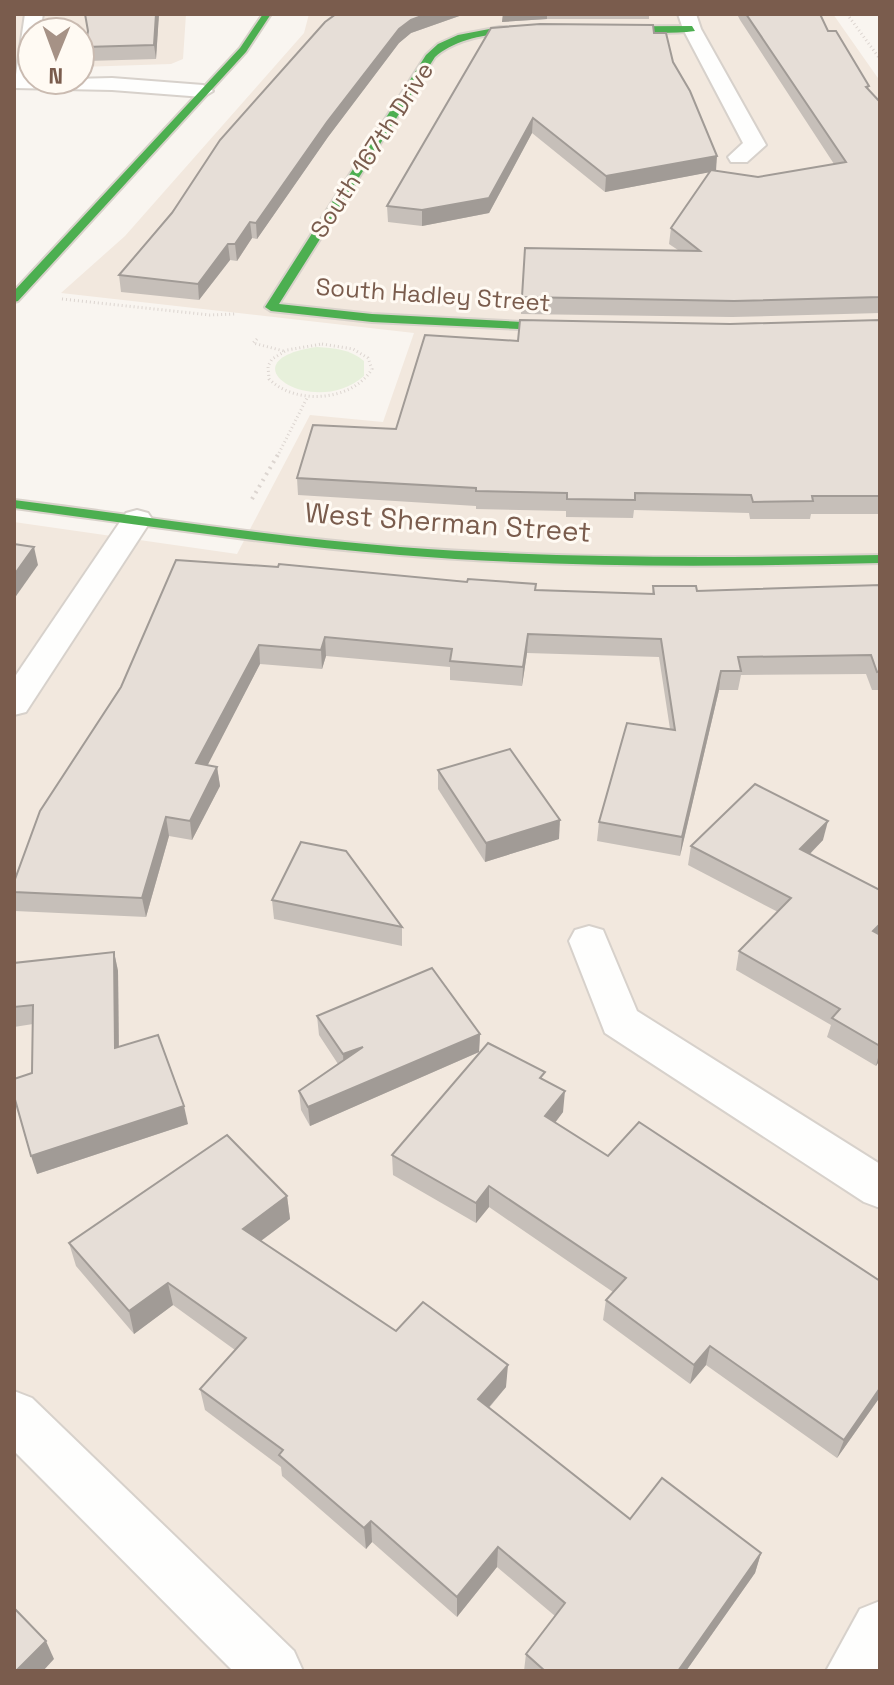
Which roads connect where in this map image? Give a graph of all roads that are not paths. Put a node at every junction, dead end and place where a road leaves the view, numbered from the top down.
1 (267, 14) edge
2 (690, 22) edge
3 (96, 86) edge
4 (203, 91) junction
5 (739, 157) dead end
6 (16, 296) edge
7 (271, 307) joint
8 (591, 330) edge
9 (14, 504) edge
10 (137, 519) junction
11 (880, 559) edge
12 (14, 704) edge
13 (589, 941) dead end
14 (880, 1188) edge
15 (14, 1415) edge
16 (880, 1629) edge
17 (274, 1671) edge
18 (855, 1671) edge

1 - 4 street
2 - 5 street
2 - 7 street, South 167th Drive
3 - 4 street
4 - 6 street
7 - 8 street, South Hadley Street
9 - 10 street, West Sherman Street
10 - 11 street, West Sherman Street
10 - 12 street
13 - 14 street
15 - 17 street
16 - 18 street

